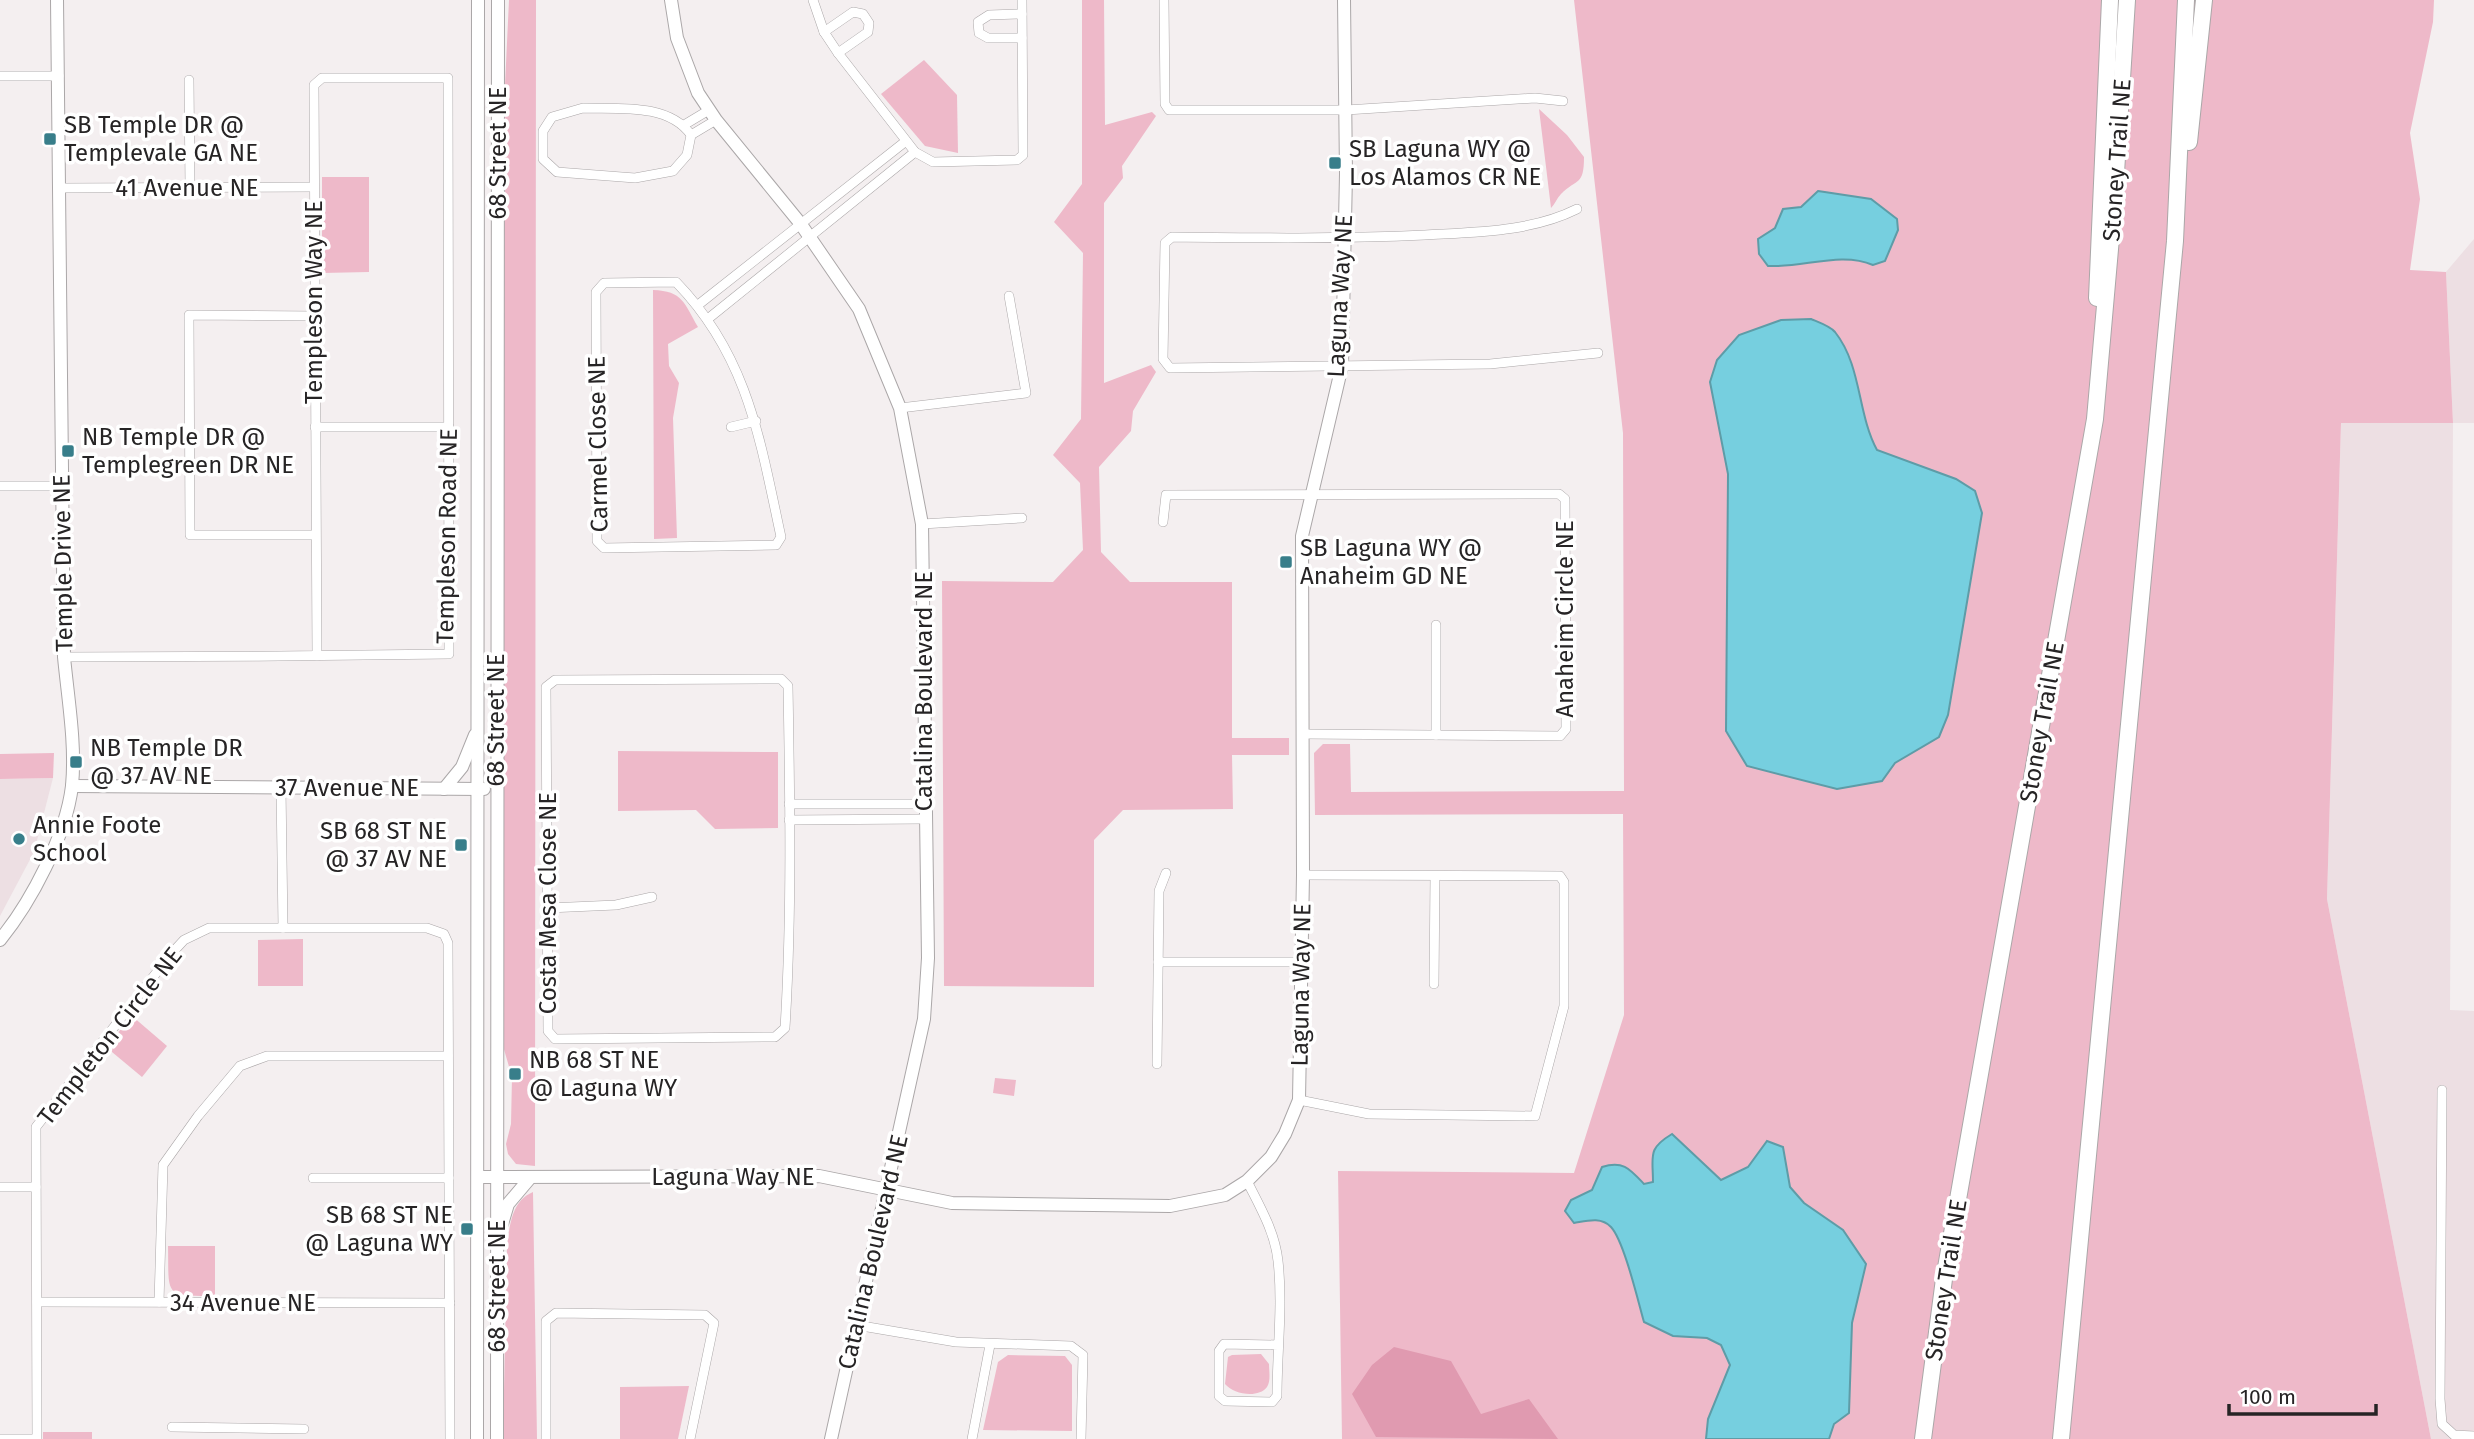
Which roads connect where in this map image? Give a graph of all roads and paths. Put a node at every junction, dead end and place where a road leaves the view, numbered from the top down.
1 (57, 0) edge
2 (478, 0) edge
3 (500, 0) edge
4 (671, 0) edge
5 (813, 0) edge
6 (1022, 0) edge
7 (1164, 0) edge
8 (1344, 0) edge
9 (2110, 0) edge
10 (2127, 0) edge
11 (2186, 0) edge
12 (2204, 0) edge
13 (1022, 14) junction
14 (824, 32) junction
15 (1022, 38) junction
16 (838, 53) junction
17 (0, 76) edge
18 (59, 76) junction
19 (448, 78) joint
20 (190, 80) dead end
21 (1563, 101) dead end
22 (1346, 110) junction
23 (712, 115) junction
24 (684, 125) junction
25 (691, 135) junction
26 (906, 141) junction
27 (915, 152) junction
28 (314, 187) junction
29 (61, 188) junction
30 (190, 188) junction
31 (1577, 209) dead end
32 (800, 223) junction
33 (808, 235) junction
34 (1345, 239) junction
35 (2175, 241) junction
36 (1009, 296) dead end
37 (698, 305) junction
38 (314, 316) junction
39 (709, 318) junction
40 (1598, 353) dead end
41 (1342, 366) junction
42 (900, 408) junction
43 (2095, 419) junction
44 (755, 421) junction
45 (449, 426) junction
46 (315, 427) junction
47 (731, 427) dead end
48 (0, 486) edge
49 (62, 486) junction
50 (1312, 493) junction
51 (1022, 518) dead end
52 (1163, 522) dead end
53 (922, 523) junction
54 (314, 536) junction
55 (1436, 625) dead end
56 (317, 656) junction
57 (64, 657) junction
58 (478, 728) junction
59 (1303, 734) junction
60 (1436, 735) junction
61 (72, 786) junction
62 (281, 788) junction
63 (444, 789) junction
64 (478, 789) junction
65 (496, 789) junction
66 (789, 804) junction
67 (924, 804) junction
68 (789, 820) junction
69 (924, 820) junction
70 (1166, 873) dead end
71 (1303, 875) junction
72 (1434, 876) junction
73 (652, 897) dead end
74 (548, 908) junction
75 (283, 928) junction
76 (0, 940) edge
77 (1158, 962) junction
78 (1301, 962) junction
79 (1434, 984) dead end
80 (448, 1056) junction
81 (1157, 1064) dead end
82 (2442, 1090) dead end
83 (1298, 1100) junction
84 (478, 1177) junction
85 (497, 1177) junction
86 (313, 1178) dead end
87 (449, 1178) junction
88 (530, 1178) junction
89 (1247, 1181) junction
90 (0, 1186) edge
91 (36, 1187) junction
92 (887, 1191) junction
93 (498, 1238) junction
94 (37, 1302) junction
95 (159, 1303) junction
96 (450, 1303) junction
97 (856, 1325) junction
98 (990, 1345) junction
99 (1278, 1345) junction
100 (172, 1427) dead end
101 (304, 1429) dead end
102 (237, 1434) edge
103 (2474, 1436) edge
104 (693, 1438) edge
105 (0, 1439) edge
106 (37, 1439) edge
107 (450, 1439) edge
108 (477, 1439) edge
109 (497, 1439) edge
110 (546, 1439) edge
111 (831, 1439) edge
112 (972, 1439) edge
113 (1081, 1439) edge
114 (1923, 1439) edge
115 (2061, 1439) edge

1 - 18 street, Temple Drive NE
2 - 58 street, 68 Street NE
3 - 65 street, 68 Street NE
4 - 23 street, Catalina Boulevard NE
5 - 14 street
6 - 13 street
7 - 22 street
8 - 22 street, Laguna Way NE
9 - 43 highway
10 - 43 highway, Stoney Trail NE
11 - 35 highway
12 - 35 highway
13 - 15 street
13 - 15 street
14 - 16 street
14 - 16 street
15 - 27 street
16 - 26 street
17 - 18 street
18 - 29 street, Temple Drive NE
19 - 28 street, Templeson Way NE
19 - 45 street, Templeson Road NE
20 - 30 street
21 - 22 street
22 - 34 street, Laguna Way NE
23 - 24 street
23 - 25 street
23 - 32 street, Catalina Boulevard NE
24 - 25 street
24 - 25 street
26 - 27 street
26 - 32 street
27 - 33 street
28 - 30 street, 41 Avenue NE
28 - 38 street, Templeson Way NE
29 - 30 street, 41 Avenue NE
29 - 49 street, Temple Drive NE
31 - 34 street
32 - 33 street, Catalina Boulevard NE
32 - 37 street
33 - 39 street
33 - 42 street, Catalina Boulevard NE
34 - 41 street, Laguna Way NE
34 - 41 street
35 - 115 highway
36 - 42 street
37 - 39 street, Carmel Close NE
37 - 44 street, Carmel Close NE
38 - 46 street, Templeson Way NE
38 - 54 street
39 - 44 street, Carmel Close NE
40 - 41 street
41 - 50 street, Laguna Way NE
42 - 53 street, Catalina Boulevard NE
43 - 114 highway, Stoney Trail NE
44 - 47 street
45 - 46 street
45 - 56 street, Templeson Road NE
46 - 54 street, Templeson Way NE
48 - 49 street
49 - 57 street, Temple Drive NE
50 - 52 street
50 - 59 street, Laguna Way NE
50 - 60 street, Anaheim Circle NE
51 - 53 street
53 - 67 street, Catalina Boulevard NE
54 - 56 street, Templeson Way NE
55 - 60 street
56 - 57 street, Templeson Road NE
57 - 61 street, Temple Drive NE
58 - 63 street
58 - 64 street, 68 Street NE
59 - 60 street, Anaheim Circle NE
59 - 71 street, Laguna Way NE
61 - 62 street, 37 Avenue NE
61 - 76 street, Temple Drive NE
62 - 63 street, 37 Avenue NE
62 - 75 street
63 - 64 street, 37 Avenue NE
64 - 65 street, 37 Avenue NE
64 - 84 street, 68 Street NE
65 - 85 street, 68 Street NE
66 - 67 street
66 - 68 street, Costa Mesa Close NE
66 - 74 street, Costa Mesa Close NE
67 - 69 street, Catalina Boulevard NE
68 - 69 street
68 - 74 street, Costa Mesa Close NE
69 - 92 street, Catalina Boulevard NE
70 - 77 street
71 - 72 street
71 - 78 street, Laguna Way NE
72 - 79 street
72 - 83 street
73 - 74 street
75 - 80 street, Templeton Circle NE
75 - 91 street, Templeton Circle NE
77 - 78 street
77 - 81 street
78 - 83 street, Laguna Way NE
80 - 87 street, Templeton Circle NE
80 - 95 street
82 - 103 street
83 - 89 street, Laguna Way NE
84 - 85 street, Laguna Way NE
84 - 108 street, 68 Street NE
85 - 88 street, Laguna Way NE
85 - 93 street, 68 Street NE
86 - 87 street
87 - 96 street, Templeton Circle NE
88 - 92 street, Laguna Way NE
88 - 93 street
89 - 92 street, Laguna Way NE
89 - 99 street
90 - 91 street
91 - 94 street, Templeton Circle NE
92 - 97 street, Catalina Boulevard NE
93 - 109 street, 68 Street NE
94 - 95 street, 34 Avenue NE
94 - 106 street, Templeton Circle NE
95 - 96 street, 34 Avenue NE
96 - 107 street, Templeton Circle NE
97 - 98 street
97 - 111 street, Catalina Boulevard NE
98 - 112 street
98 - 113 street
99 - 99 street
100 - 102 street
101 - 102 street
104 - 110 street
105 - 106 street

